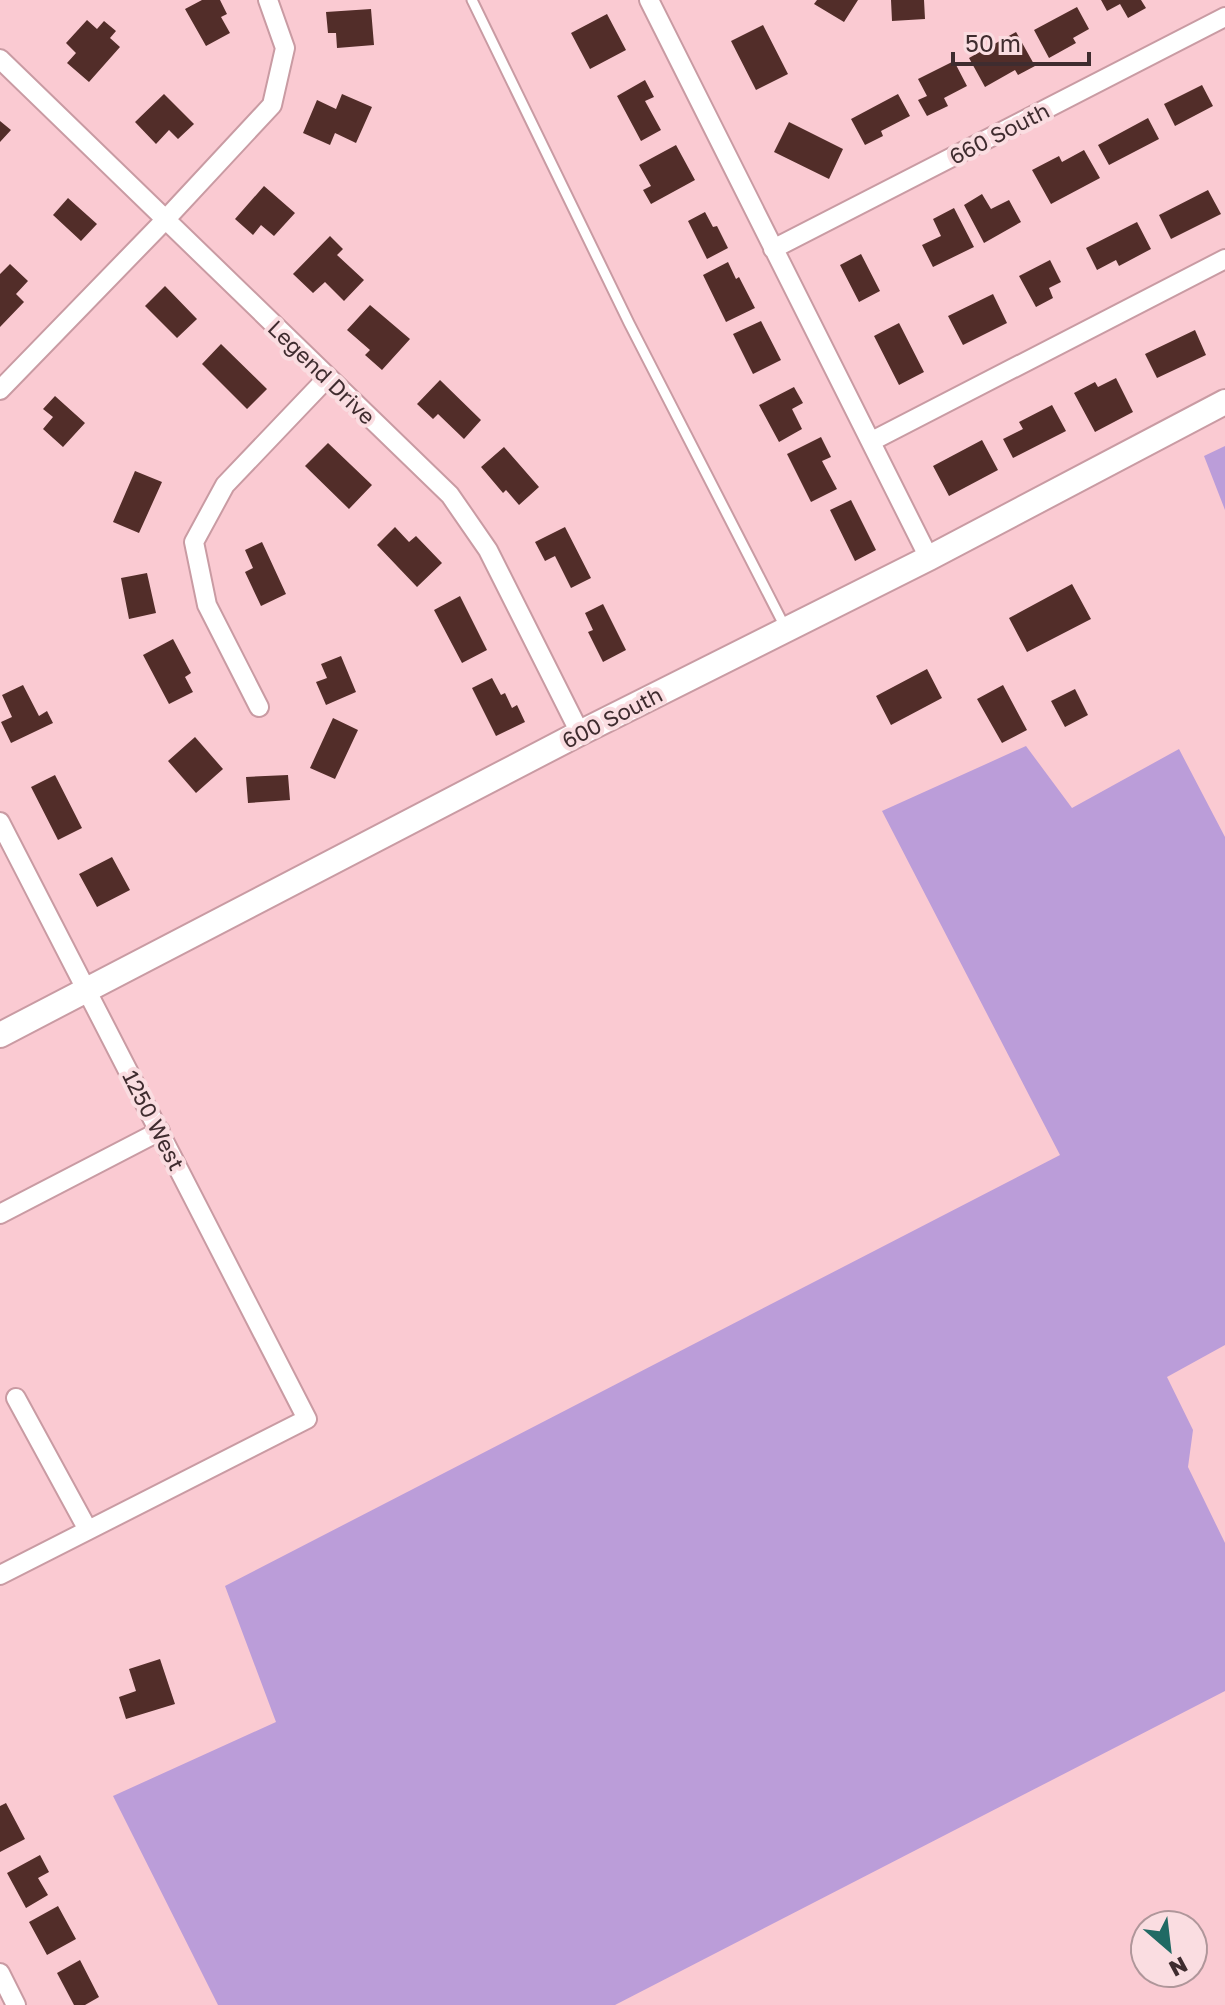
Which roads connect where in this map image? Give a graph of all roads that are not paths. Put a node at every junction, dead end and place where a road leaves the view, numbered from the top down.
1 (268, 0) edge
2 (472, 0) edge
3 (649, 0) edge
4 (1225, 17) edge
5 (0, 59) edge
6 (166, 219) junction
7 (773, 249) junction
8 (1225, 259) edge
9 (328, 377) junction
10 (0, 390) edge
11 (1225, 402) edge
12 (872, 441) junction
13 (929, 558) junction
14 (786, 630) junction
15 (259, 707) dead end
16 (580, 733) junction
17 (1, 825) edge
18 (88, 990) junction
19 (0, 1035) edge
20 (160, 1131) junction
21 (0, 1214) edge
22 (16, 1398) dead end
23 (88, 1530) junction
24 (0, 1575) edge
25 (0, 1973) edge
26 (16, 2005) edge

1 - 6 street
2 - 14 lane
3 - 7 street
4 - 7 street, 660 South
5 - 6 street, Legend Drive
6 - 9 street, Legend Drive
6 - 10 street
7 - 12 street
8 - 12 street
9 - 15 street
9 - 16 street, Legend Drive
11 - 13 main road, 600 South
12 - 13 street
13 - 14 main road, 600 South
14 - 16 main road, 600 South
16 - 18 main road, 600 South
17 - 18 street, 1250 West
18 - 19 main road, 600 South
18 - 20 street, 1250 West
20 - 21 street
20 - 23 street, 1250 West
22 - 23 street
23 - 24 street
25 - 26 street

